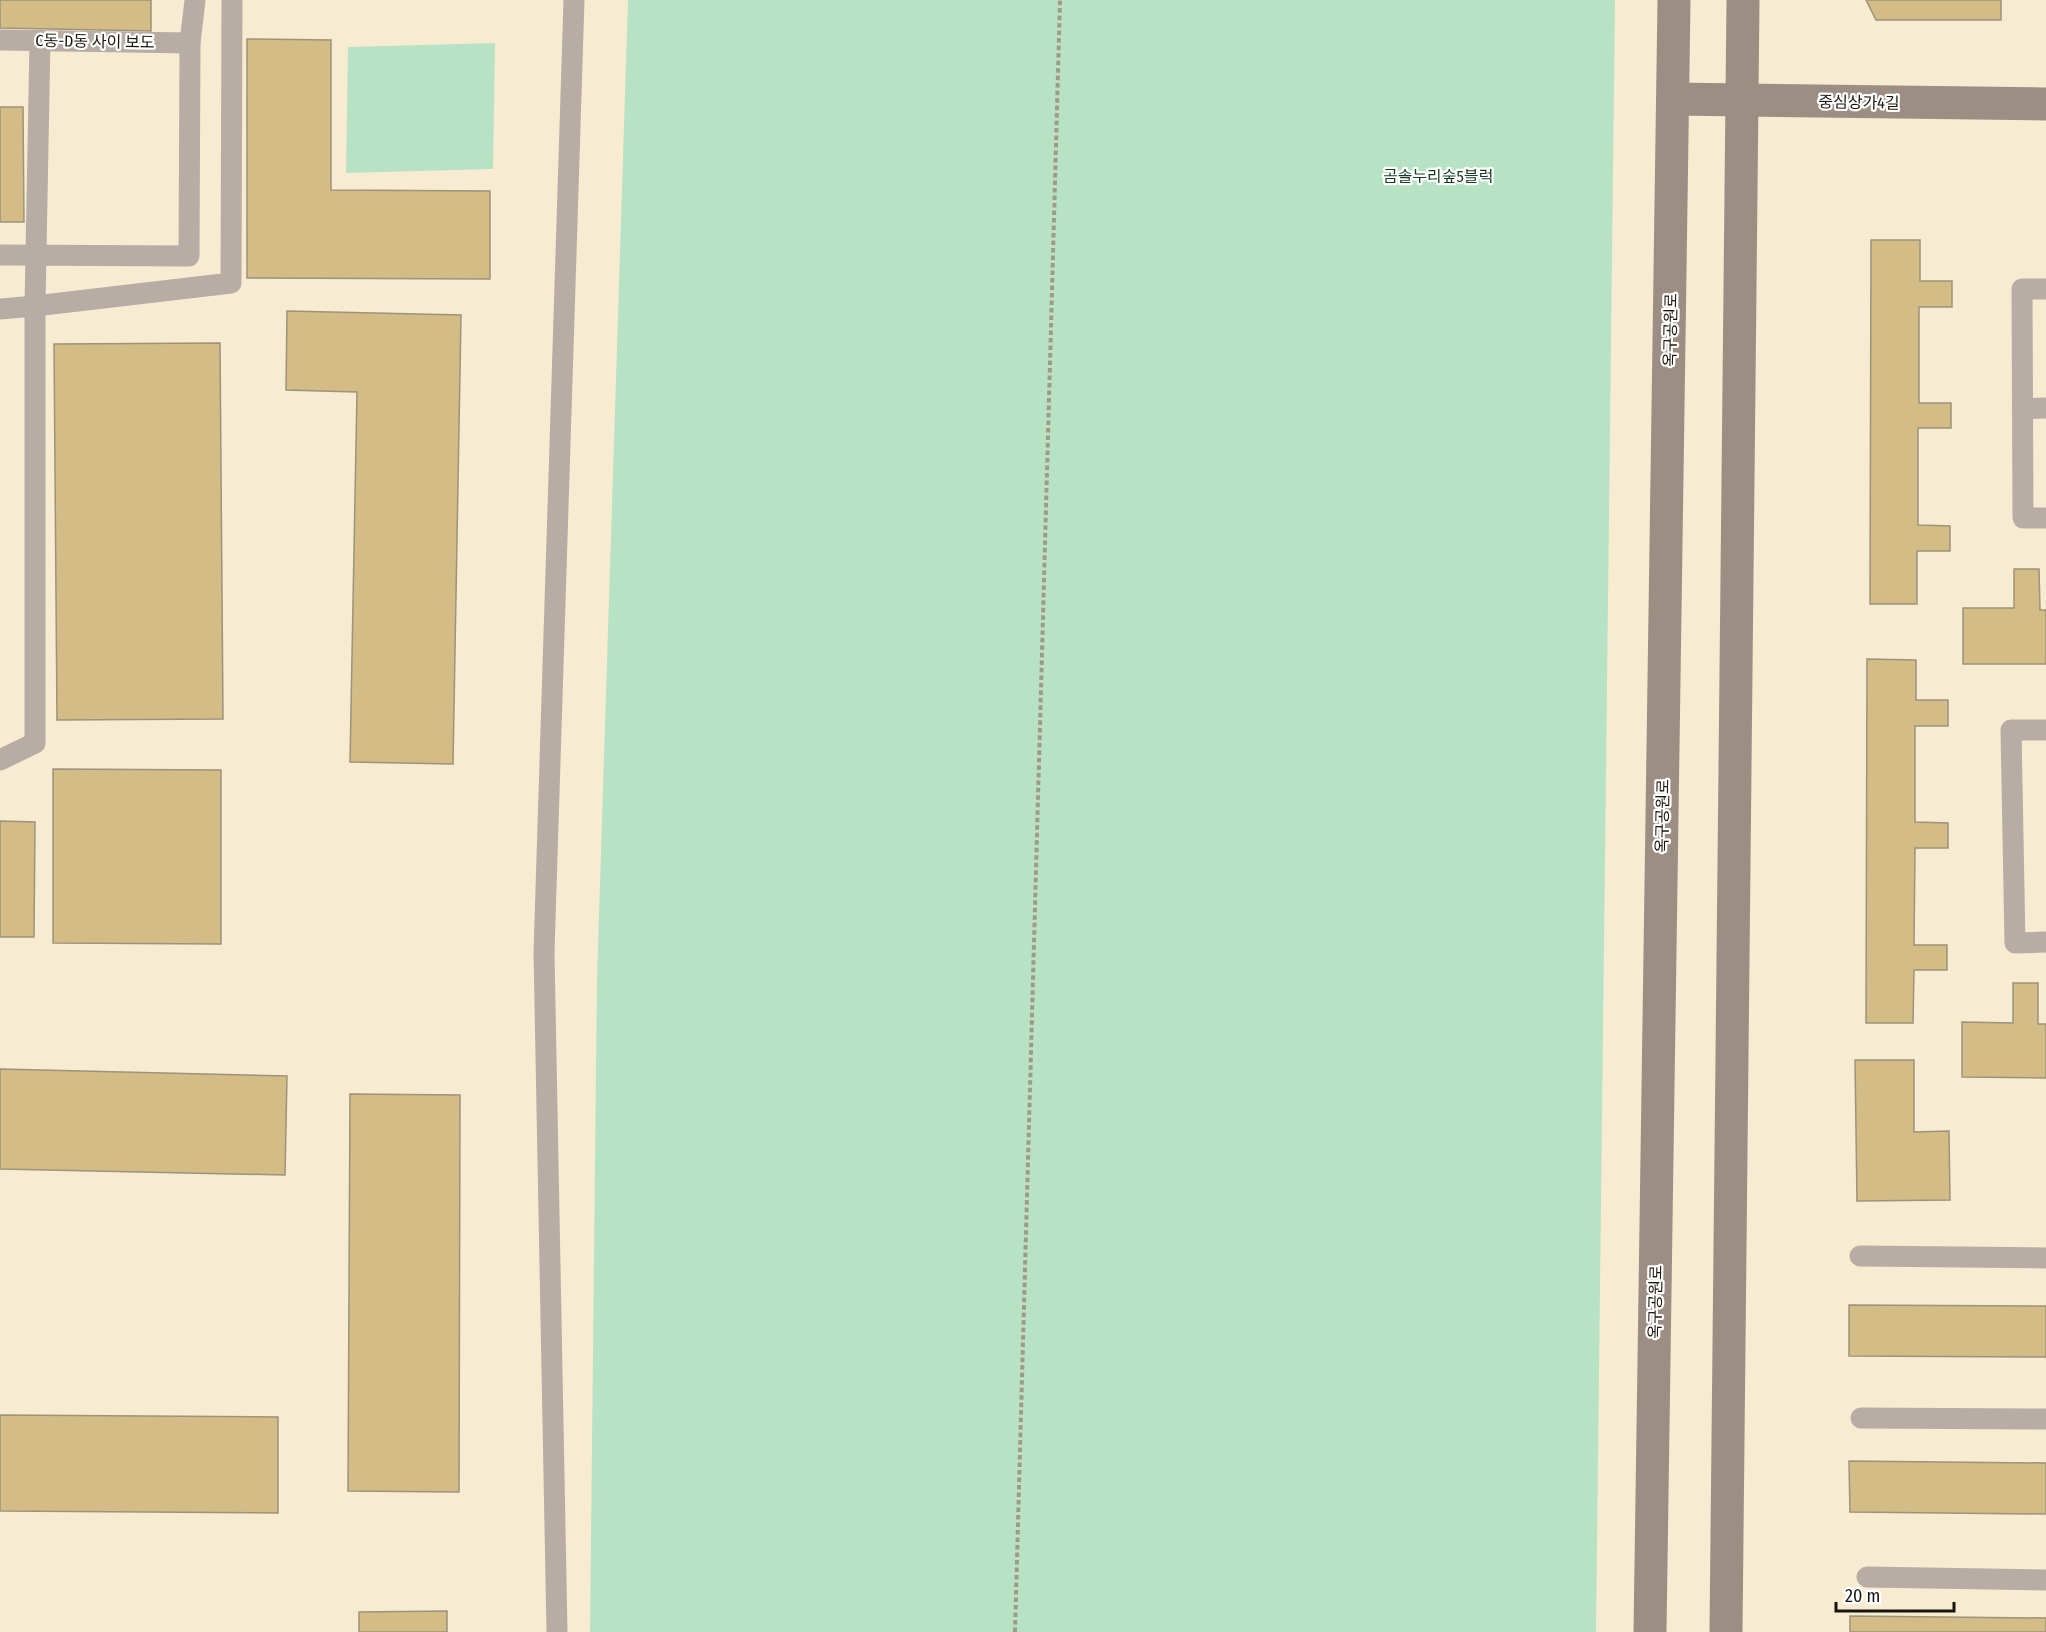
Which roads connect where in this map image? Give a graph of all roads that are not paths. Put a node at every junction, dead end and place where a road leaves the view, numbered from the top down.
1 (195, 0) edge
2 (232, 0) edge
3 (574, 0) edge
4 (1674, 0) edge
5 (1743, 0) edge
6 (0, 40) edge
7 (40, 40) junction
8 (190, 43) junction
9 (1673, 99) junction
10 (1741, 100) junction
11 (2046, 104) edge
12 (0, 255) edge
13 (38, 255) junction
14 (2046, 289) edge
15 (35, 306) junction
16 (0, 309) edge
17 (2046, 408) edge
18 (2023, 409) junction
19 (2046, 518) edge
20 (2046, 730) edge
21 (0, 760) edge
22 (2046, 942) edge
23 (1860, 1256) dead end
24 (2046, 1258) edge
25 (1861, 1418) dead end
26 (2046, 1419) edge
27 (1867, 1577) dead end
28 (2046, 1580) edge
29 (557, 1632) edge
30 (1650, 1632) edge
31 (1726, 1632) edge

1 - 8 lane
2 - 15 lane
3 - 29 lane
4 - 9 street, 옥구공원로
5 - 10 street
6 - 7 lane, C동-D동 사이 보도
7 - 8 lane, C동-D동 사이 보도
7 - 13 lane
8 - 13 lane
9 - 10 street, 중심상가4길
9 - 30 street, 옥구공원로
10 - 11 street, 중심상가4길
10 - 31 street
12 - 13 lane
13 - 15 lane
14 - 18 lane
15 - 16 lane
15 - 21 lane
17 - 18 lane
18 - 19 lane
20 - 22 lane
23 - 24 lane
25 - 26 lane
27 - 28 lane

